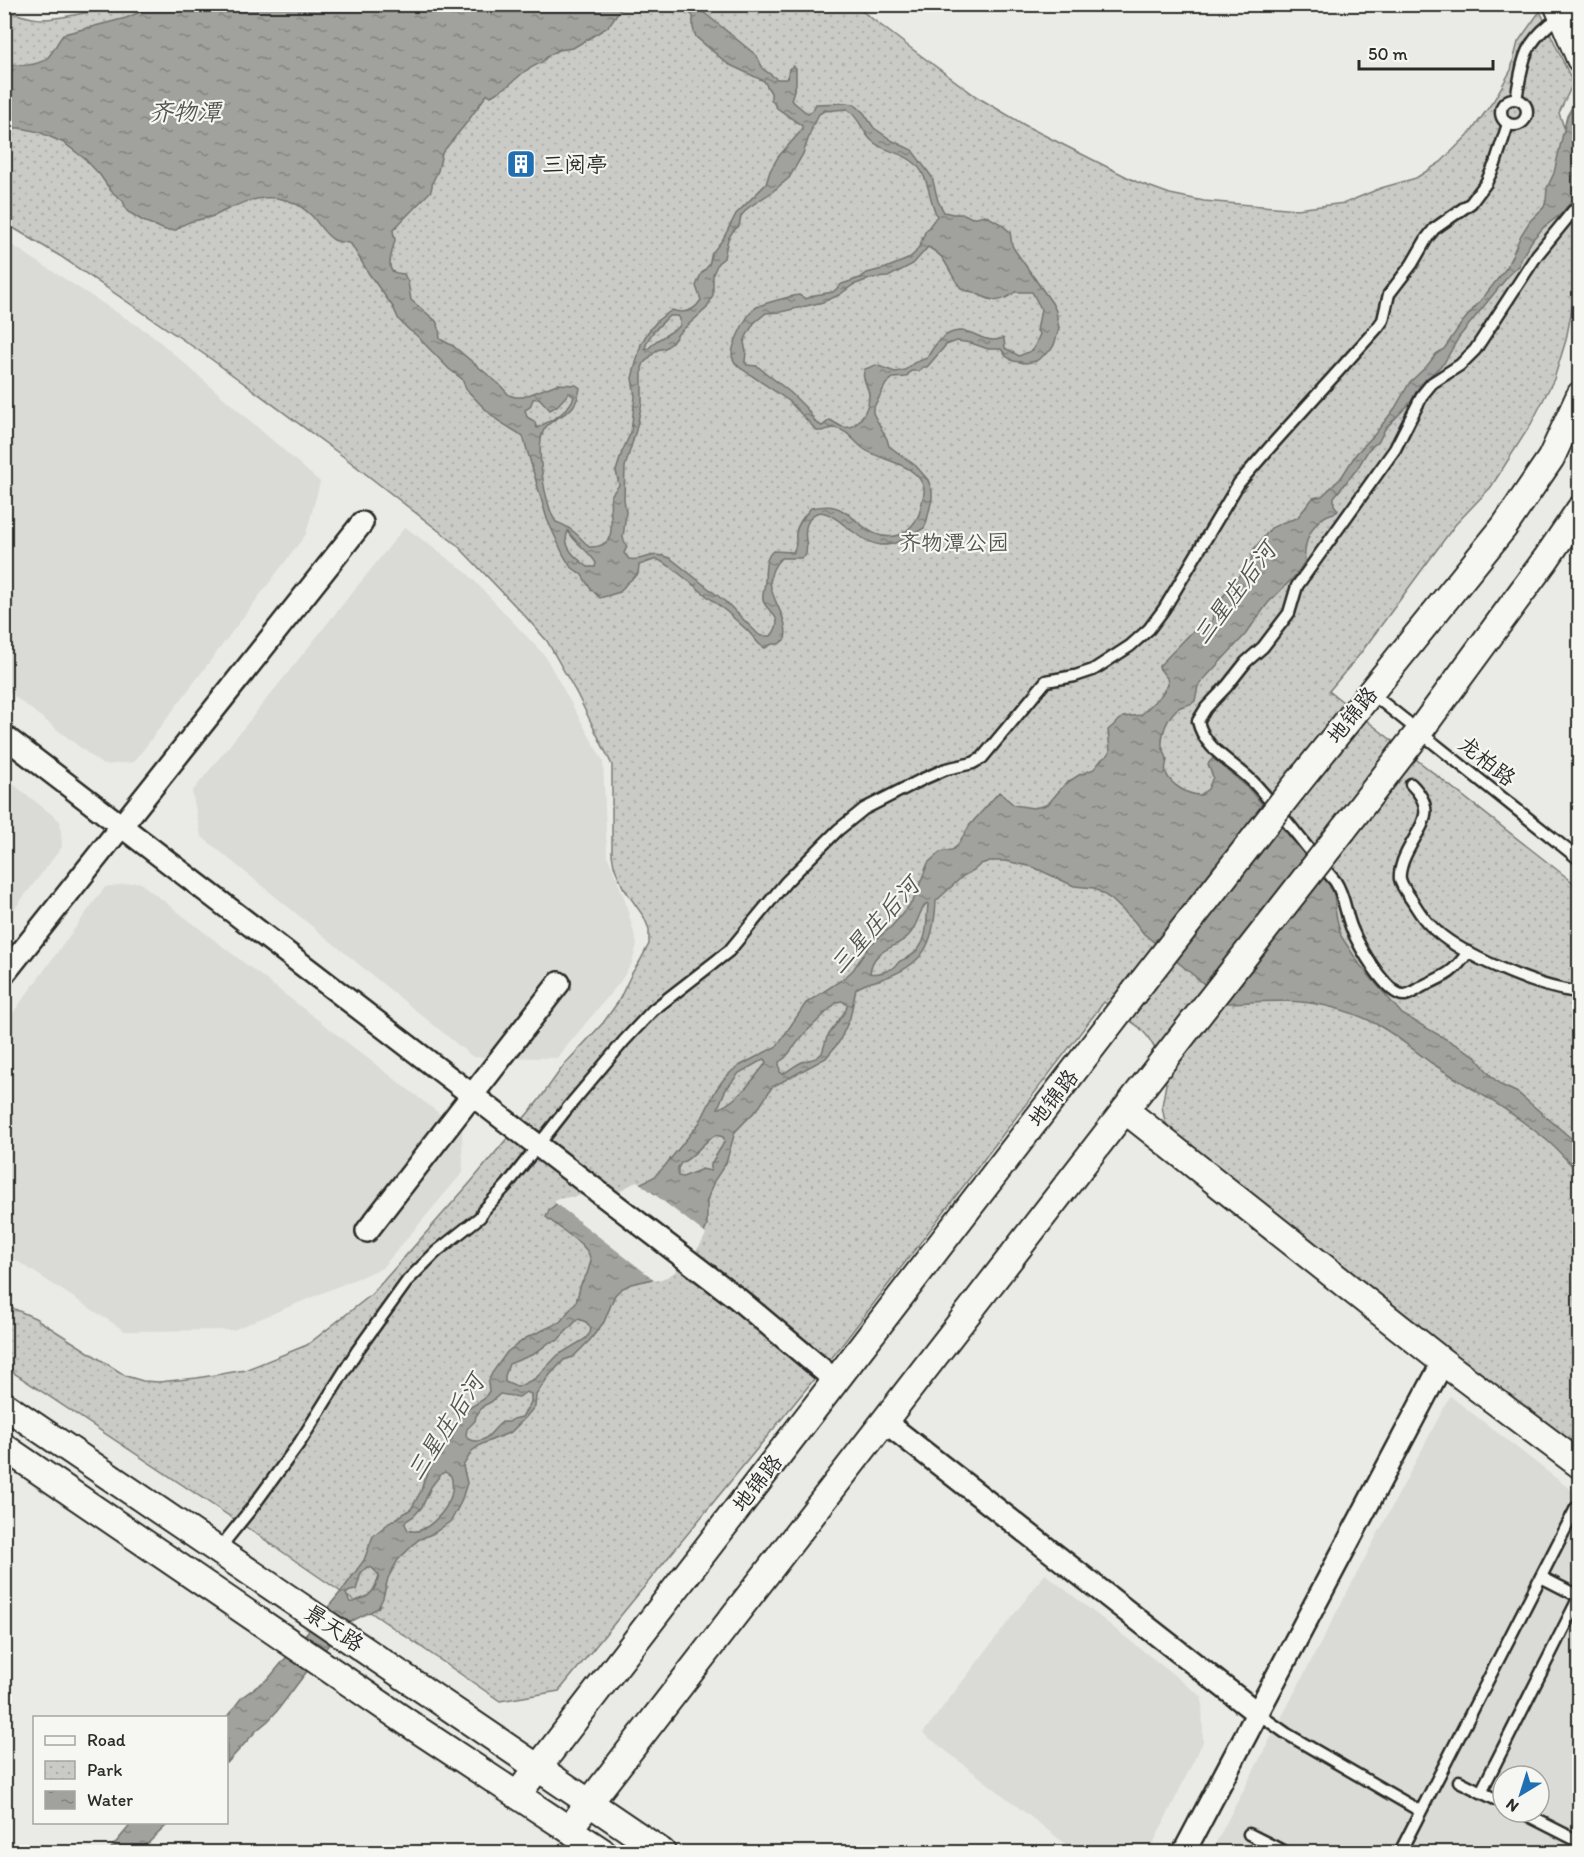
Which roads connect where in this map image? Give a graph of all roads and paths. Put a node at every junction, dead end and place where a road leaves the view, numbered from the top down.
1 (1553, 14) edge
2 (1580, 59) edge
3 (1516, 99) junction
4 (1508, 124) junction
5 (1573, 211) dead end
6 (1580, 396) edge
7 (1580, 509) edge
8 (362, 523) dead end
9 (1371, 693) junction
10 (1419, 732) junction
11 (4, 736) edge
12 (1411, 784) dead end
13 (122, 826) junction
14 (1580, 860) edge
15 (1468, 952) junction
16 (4, 974) edge
17 (560, 983) dead end
18 (1580, 992) edge
19 (472, 1096) junction
20 (1125, 1110) junction
21 (537, 1146) junction
22 (368, 1231) dead end
23 (1443, 1362) junction
24 (836, 1381) junction
25 (4, 1405) edge
26 (884, 1421) junction
27 (4, 1447) edge
28 (1580, 1465) edge
29 (1576, 1508) dead end
30 (228, 1556) junction
31 (1541, 1577) junction
32 (1579, 1597) edge
33 (1257, 1713) junction
34 (537, 1769) junction
35 (1459, 1780) dead end
36 (1481, 1792) junction
37 (517, 1795) junction
38 (1491, 1797) edge
39 (590, 1803) junction
40 (1420, 1811) junction
41 (1545, 1824) edge
42 (569, 1829) junction
43 (1249, 1834) dead end
44 (1580, 1842) edge
45 (603, 1852) edge
46 (662, 1852) edge
47 (1184, 1852) edge
48 (1285, 1852) edge
49 (1400, 1852) edge

1 - 2 street
1 - 3 lane
3 - 4 lane
3 - 4 lane
4 - 21 lane
5 - 15 lane
6 - 9 street, 地锦路
7 - 10 street
8 - 13 street
9 - 10 lane, 龙柏路
9 - 24 street, 地锦路, bridge
10 - 14 lane, 龙柏路
10 - 20 street, bridge
11 - 13 street
12 - 15 lane
13 - 16 street
13 - 19 street
15 - 18 lane
17 - 19 street
19 - 21 street
19 - 22 street
20 - 23 street
20 - 26 street
21 - 24 street
21 - 30 lane
23 - 28 street
23 - 33 street
24 - 34 street, 地锦路
25 - 30 street, 景天路
26 - 33 street
26 - 39 street
27 - 37 street, 景天路
29 - 31 lane
30 - 34 street, 景天路
31 - 32 lane
31 - 40 lane
32 - 36 lane
33 - 40 lane
33 - 47 street
34 - 37 street, 地锦路
34 - 39 street, 景天路
35 - 36 lane
36 - 38 lane
37 - 42 street, 景天路
39 - 42 street
39 - 46 street, 景天路
40 - 49 lane
41 - 44 lane
42 - 45 street, 景天路
43 - 48 lane

